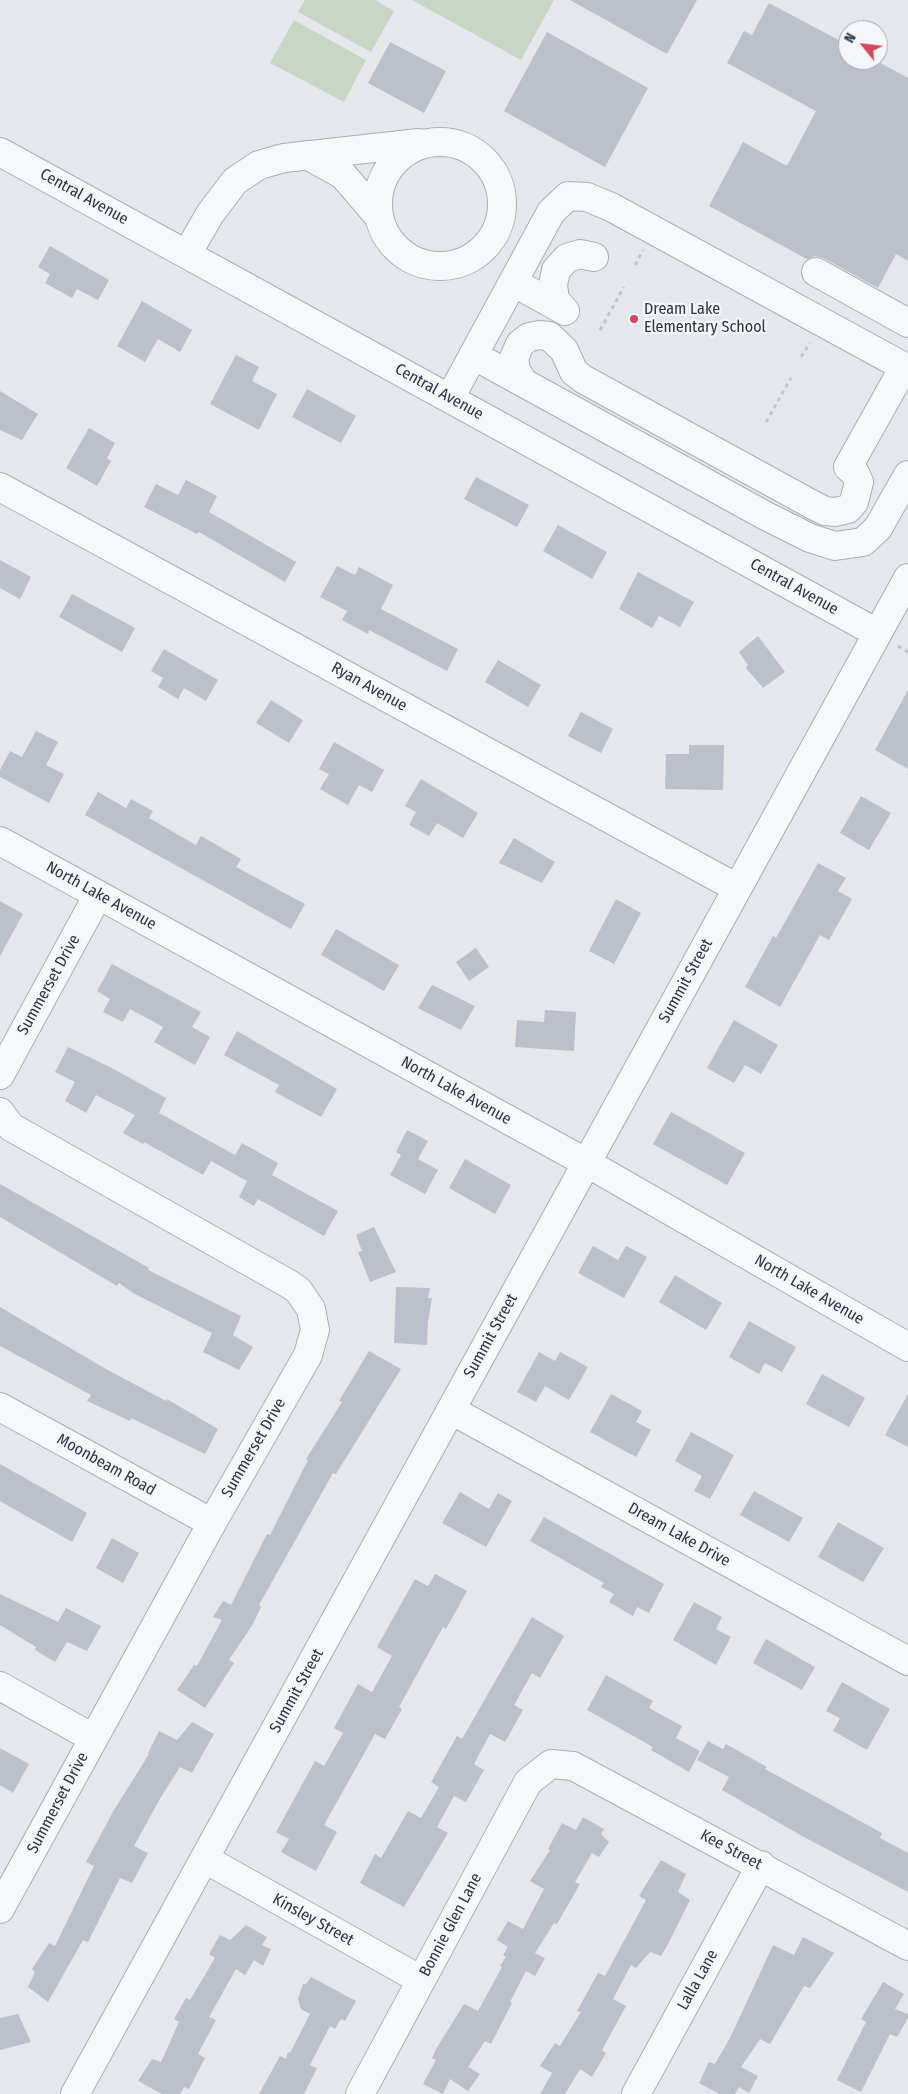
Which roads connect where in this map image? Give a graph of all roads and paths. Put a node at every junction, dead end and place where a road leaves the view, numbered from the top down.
1 (434, 142) junction
2 (0, 152) edge
3 (307, 156) junction
4 (551, 212) junction
5 (380, 217) junction
6 (645, 247) dead end
7 (188, 254) junction
8 (635, 265) dead end
9 (816, 272) dead end
10 (513, 282) junction
11 (624, 287) dead end
12 (908, 323) edge
13 (600, 330) dead end
14 (812, 340) dead end
15 (473, 356) junction
16 (802, 357) dead end
17 (906, 368) edge
18 (791, 378) dead end
19 (524, 383) junction
20 (450, 398) junction
21 (766, 422) dead end
22 (908, 475) edge
23 (0, 487) edge
24 (908, 578) edge
25 (877, 633) junction
26 (0, 841) edge
27 (737, 888) junction
28 (98, 895) junction
29 (0, 1075) edge
30 (0, 1112) edge
31 (586, 1163) junction
32 (908, 1347) edge
33 (0, 1407) edge
34 (451, 1410) junction
35 (212, 1523) junction
36 (908, 1660) edge
37 (0, 1686) edge
38 (92, 1738) junction
39 (551, 1764) joint
40 (205, 1859) junction
41 (761, 1865) junction
42 (0, 1909) edge
43 (908, 1946) edge
44 (421, 1980) junction
45 (75, 2094) edge
46 (360, 2094) edge
47 (636, 2094) edge

1 - 3 street
1 - 5 street
1 - 5 street
2 - 7 street, Central Avenue
3 - 5 street
3 - 7 street
4 - 10 street
4 - 10 street
4 - 17 street
6 - 8 path
7 - 20 street, Central Avenue
9 - 12 street
10 - 15 street
11 - 13 path
14 - 16 path
15 - 19 street
15 - 20 street
17 - 19 street
18 - 21 path
19 - 22 street
20 - 25 street, Central Avenue
23 - 27 street, Ryan Avenue
24 - 25 street, Summit Street
25 - 27 street, Summit Street
26 - 28 street, North Lake Avenue
27 - 31 street, Summit Street
28 - 29 street, Summerset Drive
28 - 31 street, North Lake Avenue
30 - 35 street, Summerset Drive
31 - 32 street, North Lake Avenue
31 - 34 street, Summit Street
33 - 35 street, Moonbeam Road
34 - 36 street, Dream Lake Drive
34 - 40 street, Summit Street
35 - 38 street, Summerset Drive
37 - 38 street
38 - 42 street, Summerset Drive
39 - 41 street, Kee Street
39 - 44 street, Bonnie Glen Lane
40 - 44 street, Kinsley Street
40 - 45 street, Summit Street
41 - 43 street, Kee Street
41 - 47 street, Lalla Lane
44 - 46 street, Bonnie Glen Lane

